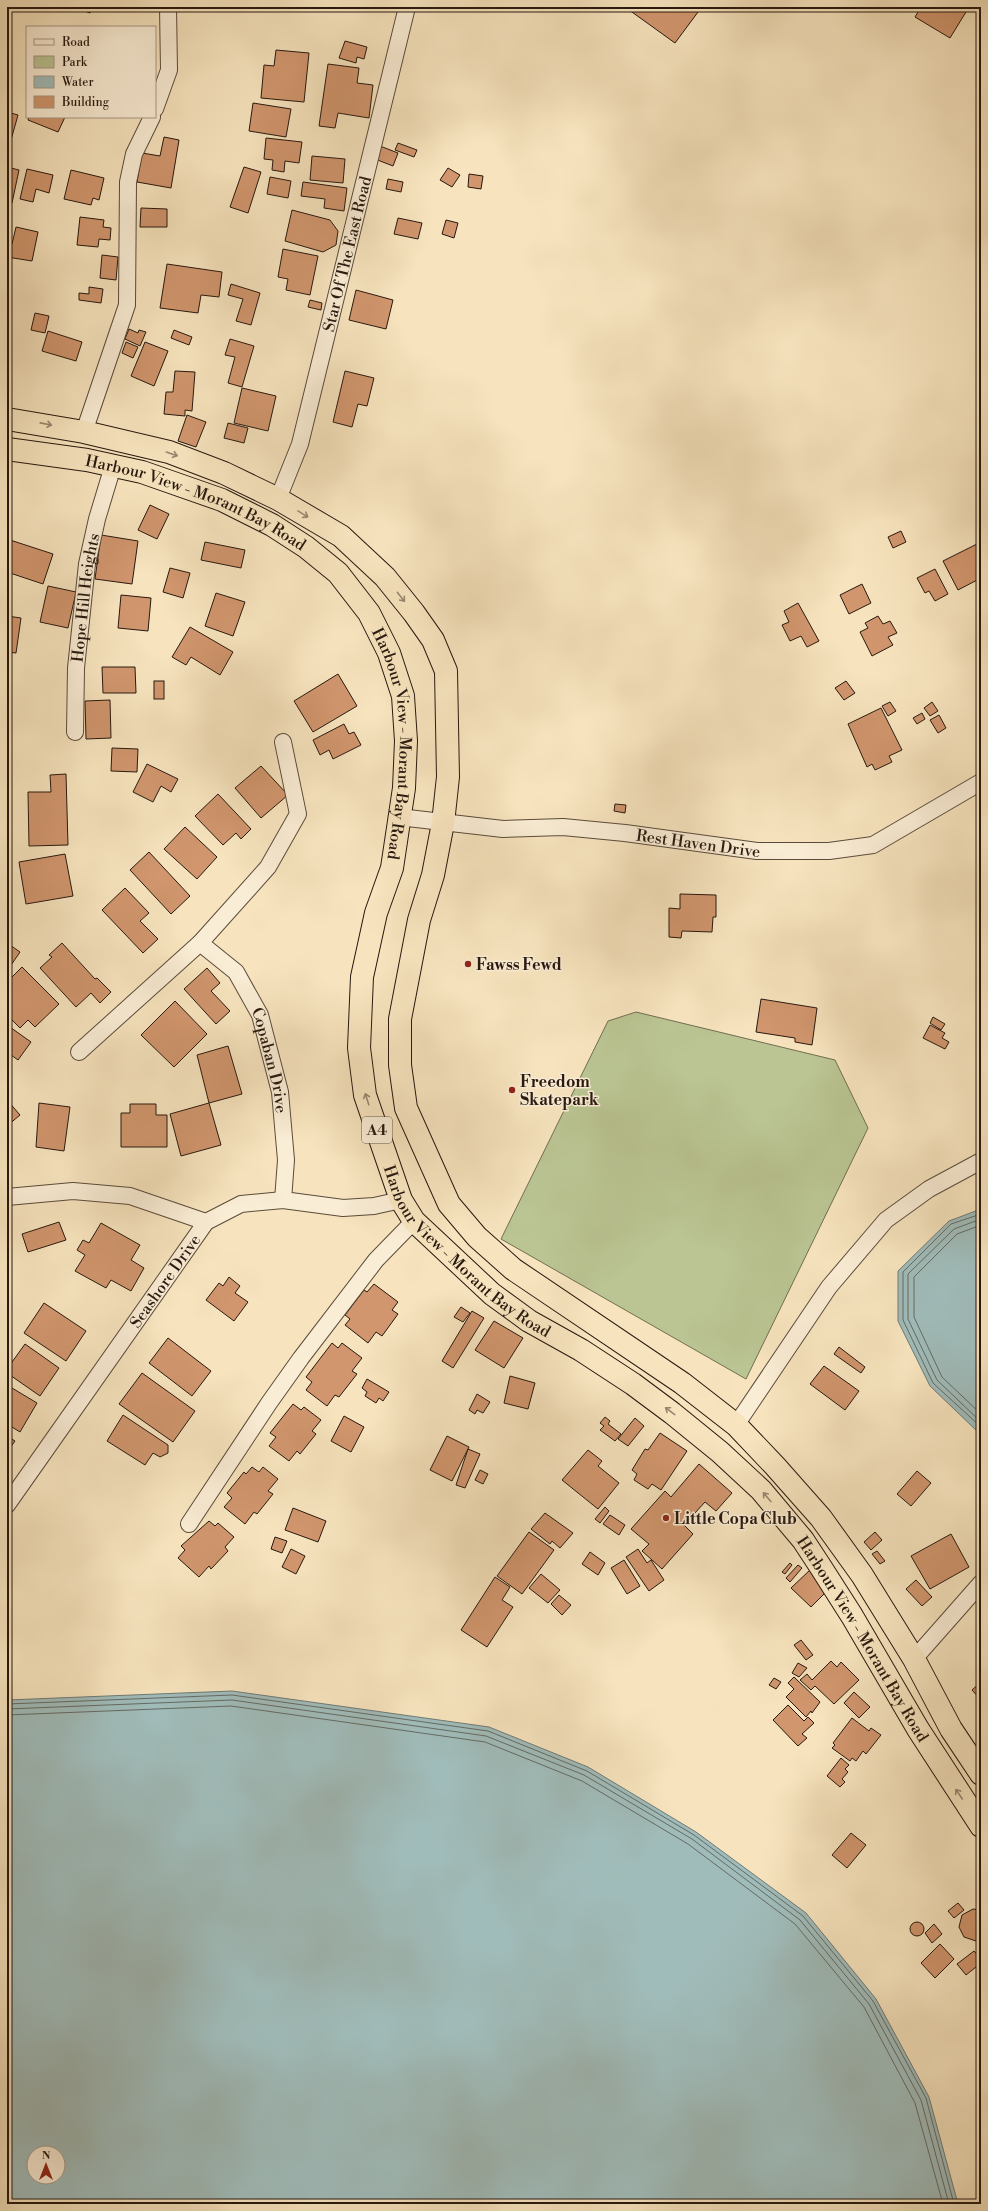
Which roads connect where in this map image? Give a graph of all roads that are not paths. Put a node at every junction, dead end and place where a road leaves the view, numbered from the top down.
1 (168, 7) edge
2 (407, 7) edge
3 (156, 106) edge
4 (152, 118) edge
5 (7, 419) edge
6 (84, 432) junction
7 (7, 449) edge
8 (113, 466) junction
9 (278, 499) junction
10 (75, 732) dead end
11 (283, 742) dead end
12 (981, 782) edge
13 (400, 817) junction
14 (444, 823) junction
15 (200, 943) junction
16 (79, 1052) dead end
17 (981, 1161) edge
18 (7, 1197) edge
19 (283, 1200) junction
20 (401, 1200) junction
21 (414, 1221) junction
22 (206, 1222) junction
23 (736, 1425) junction
24 (7, 1505) edge
25 (189, 1524) dead end
26 (981, 1583) edge
27 (914, 1659) junction
28 (981, 1774) edge
29 (981, 1826) edge

1 - 3 street
2 - 9 street, Star Of The East Road
4 - 6 street
5 -> 6 highway, Harbour View - Morant Bay Road / A4
6 -> 9 highway, Harbour View - Morant Bay Road / A4
7 - 8 highway, Harbour View - Morant Bay Road / A4
8 - 10 street, Hope Hill Heights
8 - 13 highway, Harbour View - Morant Bay Road / A4
9 -> 14 highway, Harbour View - Morant Bay Road / A4
11 - 15 street
12 - 14 street, Rest Haven Drive
13 - 14 street, Rest Haven Drive
20 -> 13 highway, Harbour View - Morant Bay Road / A4
14 - 23 highway, Harbour View - Morant Bay Road / A4
15 - 16 street
15 - 19 street, Copaban Drive
17 - 23 street
18 - 22 street
19 - 20 street, Seashore Drive
19 - 22 street, Seashore Drive
20 - 21 highway, Harbour View - Morant Bay Road / A4
21 - 25 street
29 -> 21 highway, Harbour View - Morant Bay Road / A4
22 - 24 street, Seashore Drive
23 - 27 highway, Harbour View - Morant Bay Road / A4
26 - 27 street
27 - 28 highway, Harbour View - Morant Bay Road / A4

